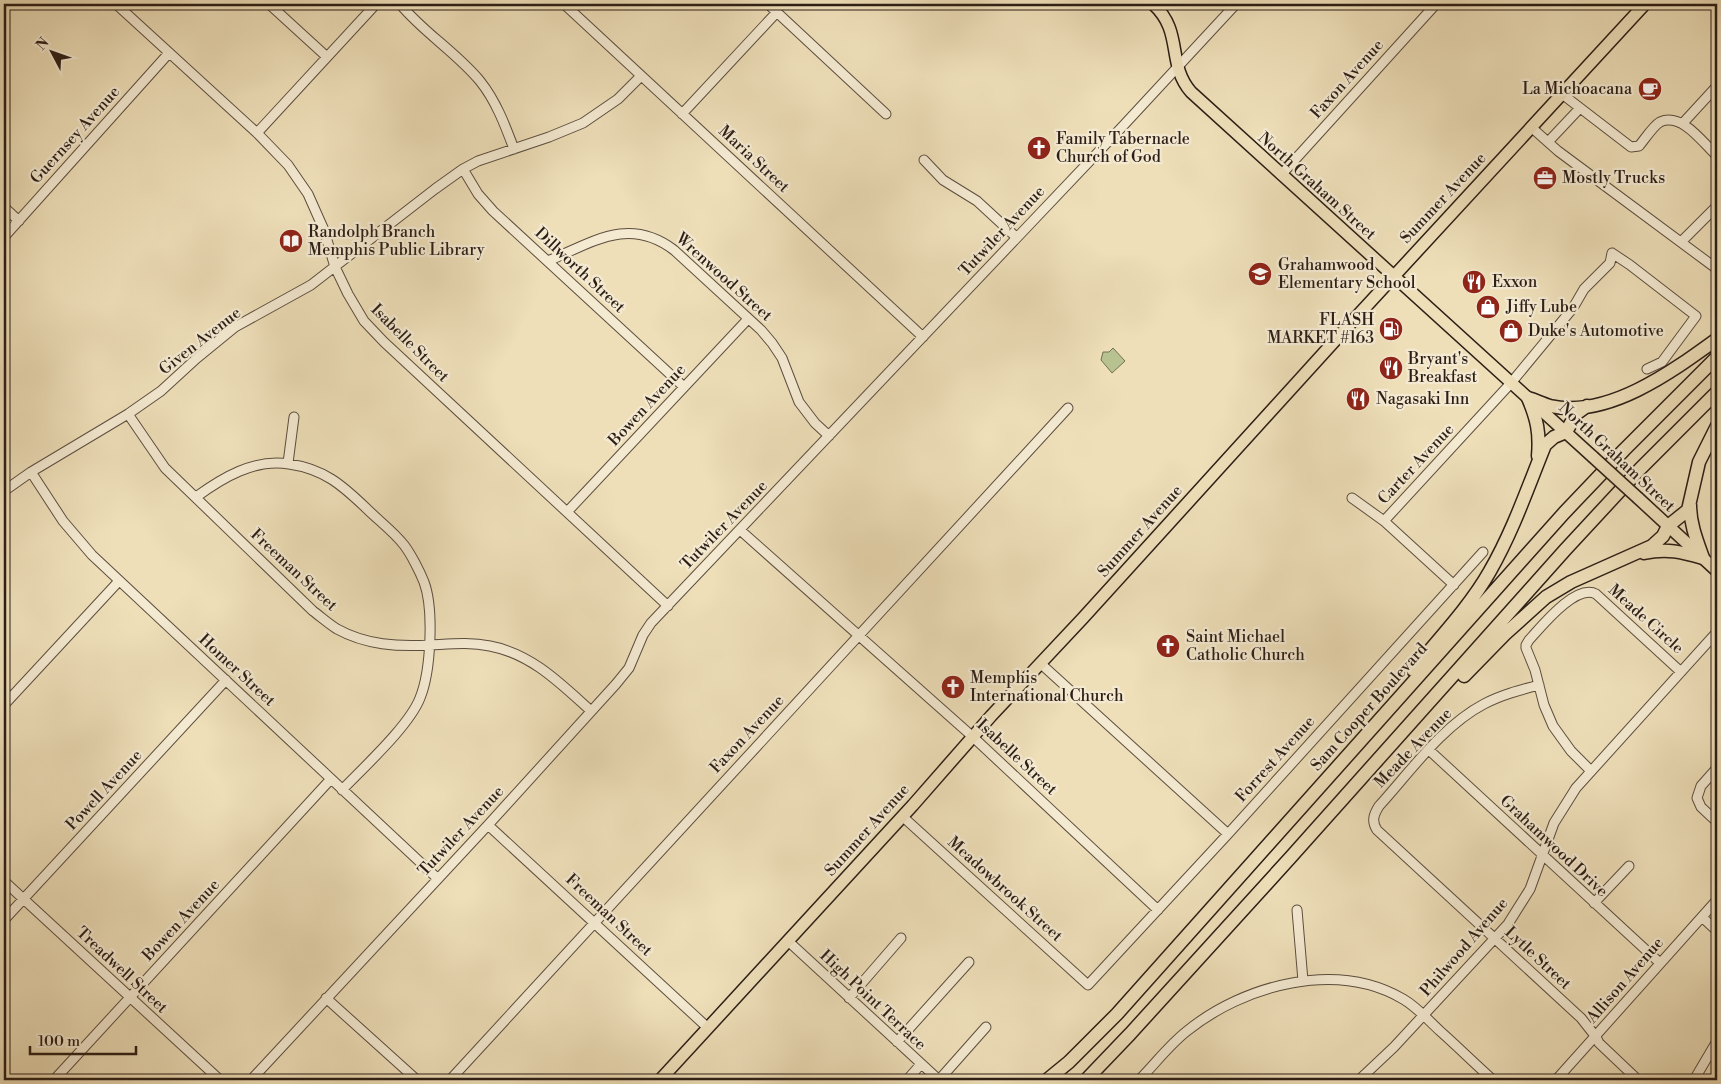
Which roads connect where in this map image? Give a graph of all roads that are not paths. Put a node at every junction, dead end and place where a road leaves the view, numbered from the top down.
1 (116, 4) edge
2 (269, 4) edge
3 (376, 4) edge
4 (400, 4) edge
5 (564, 4) edge
6 (768, 4) edge
7 (1152, 4) edge
8 (1236, 4) edge
9 (1436, 4) edge
10 (1645, 4) edge
11 (777, 12) junction
12 (169, 52) junction
13 (327, 57) junction
14 (1178, 68) junction
15 (641, 76) junction
16 (1717, 86) edge
17 (1562, 94) junction
18 (1584, 111) junction
19 (682, 114) junction
20 (886, 114) dead end
21 (1683, 123) junction
22 (1531, 127) junction
23 (257, 133) junction
24 (1548, 142) junction
25 (514, 149) junction
26 (1717, 156) edge
27 (924, 160) dead end
28 (463, 170) junction
29 (1281, 175) junction
30 (1717, 206) edge
31 (4, 207) edge
32 (19, 221) junction
33 (4, 237) edge
34 (1016, 237) junction
35 (1681, 242) junction
36 (548, 261) junction
37 (335, 266) junction
38 (1717, 269) edge
39 (1393, 277) junction
40 (748, 319) junction
41 (923, 337) junction
42 (1717, 339) edge
43 (1717, 357) edge
44 (1647, 369) dead end
45 (1511, 383) junction
46 (684, 387) junction
47 (1717, 392) edge
48 (1528, 398) junction
49 (1587, 406) junction
50 (1068, 408) dead end
51 (128, 414) junction
52 (294, 417) dead end
53 (1717, 426) edge
54 (1566, 432) junction
55 (829, 436) junction
56 (288, 463) junction
57 (1538, 463) junction
58 (30, 472) junction
59 (4, 491) edge
60 (196, 497) junction
61 (1690, 497) junction
62 (1352, 498) dead end
63 (567, 512) junction
64 (1384, 521) junction
65 (1668, 526) junction
66 (740, 530) junction
67 (1483, 552) dead end
68 (1634, 555) junction
69 (1704, 558) junction
70 (1717, 571) edge
71 (119, 581) junction
72 (1454, 585) junction
73 (668, 606) junction
74 (1717, 632) edge
75 (858, 635) junction
76 (429, 645) junction
77 (1040, 664) junction
78 (1681, 672) junction
79 (226, 680) junction
80 (1538, 685) junction
81 (4, 705) edge
82 (1426, 705) junction
83 (591, 711) junction
84 (973, 737) junction
85 (1429, 750) junction
86 (1717, 768) edge
87 (1591, 771) junction
88 (330, 780) junction
89 (342, 790) junction
90 (902, 816) junction
91 (1373, 819) joint
92 (1717, 822) edge
93 (488, 825) junction
94 (1280, 830) junction
95 (1228, 834) junction
96 (1543, 855) junction
97 (1629, 866) dead end
98 (437, 878) junction
99 (4, 881) edge
100 (23, 899) junction
101 (1717, 900) edge
102 (1594, 903) junction
103 (1158, 910) junction
104 (1297, 910) dead end
105 (1702, 917) junction
106 (4, 920) edge
107 (594, 922) junction
108 (1717, 931) edge
109 (901, 938) dead end
110 (1494, 939) junction
111 (788, 941) junction
112 (969, 962) dead end
113 (1660, 964) junction
114 (1303, 981) junction
115 (1088, 985) joint
116 (130, 998) junction
117 (326, 998) junction
118 (849, 998) junction
119 (1424, 1015) junction
120 (986, 1027) dead end
121 (708, 1028) junction
122 (1596, 1036) junction
123 (1717, 1041) edge
124 (898, 1042) junction
125 (921, 1064) junction
126 (54, 1080) edge
127 (220, 1080) edge
128 (251, 1080) edge
129 (417, 1080) edge
130 (450, 1080) edge
131 (661, 1080) edge
132 (906, 1080) edge
133 (939, 1080) edge
134 (1047, 1080) edge
135 (1086, 1080) edge
136 (1139, 1080) edge
137 (1358, 1080) edge
138 (1493, 1080) edge
139 (1556, 1080) edge
140 (1638, 1080) edge
141 (1694, 1080) edge

1 - 12 street, Isabelle Street
2 - 13 street
3 - 13 street
4 - 25 street
5 - 15 street, Maria Street
6 - 11 street
7 - 14 main road, North Graham Street
8 - 14 street, Tutwiler Avenue
9 - 29 street, Faxon Avenue
10 - 17 main road, Summer Avenue
11 - 19 street
11 - 20 street
12 - 23 street, Isabelle Street
12 - 32 street, Guernsey Avenue
13 - 23 street
14 - 29 main road, North Graham Street
14 - 34 street, Tutwiler Avenue
15 - 19 street, Maria Street
15 - 25 street, Given Avenue
16 - 21 street
17 - 18 street
17 - 22 main road, Summer Avenue
18 - 21 street
18 - 24 street
19 - 41 street, Maria Street
21 - 26 street
22 - 24 street
22 - 39 main road, Summer Avenue
23 - 37 street, Isabelle Street
24 - 35 street
25 - 28 street, Given Avenue
27 - 34 street
28 - 36 street, Dillworth Street
28 - 37 street, Given Avenue
29 - 39 main road, North Graham Street
30 - 35 street
31 - 32 street
32 - 33 street, Guernsey Avenue
34 - 41 street, Tutwiler Avenue
35 - 38 street
36 - 40 street, Wrenwood Street
36 - 46 street, Dillworth Street
37 - 51 street, Given Avenue
37 - 63 street, Isabelle Street
39 - 45 main road, North Graham Street
39 - 77 main road, Summer Avenue
40 - 46 street, Bowen Avenue
40 - 55 street, Wrenwood Street
41 - 55 street, Tutwiler Avenue
42 - 49 highway
43 - 94 highway, Sam Cooper Boulevard
44 - 45 street, Carter Avenue
45 - 48 main road, North Graham Street
45 - 64 street, Carter Avenue
46 - 63 street, Bowen Avenue
47 - 82 highway
48 - 49 highway
48 - 54 main road, North Graham Street
48 - 57 highway
49 - 54 highway
50 - 75 street, Faxon Avenue
51 - 58 street, Given Avenue
51 - 60 street, Freeman Street
52 - 56 street
53 - 61 highway
54 - 57 highway
54 - 65 main road, North Graham Street, bridge
55 - 66 street, Tutwiler Avenue
56 - 60 street
56 - 76 street
57 - 94 highway
58 - 59 street, Given Avenue
58 - 71 street, Homer Street
60 - 76 street, Freeman Street
61 - 65 highway
61 - 69 highway
62 - 64 street
63 - 73 street, Isabelle Street
64 - 72 street
65 - 68 highway
65 - 69 main road, North Graham Street
66 - 73 street, Tutwiler Avenue
66 - 75 street, Isabelle Street
67 - 72 street, Forrest Avenue
68 - 69 highway
68 - 82 highway
69 - 70 main road, North Graham Street
71 - 79 street, Homer Street
71 - 81 street
72 - 95 street, Forrest Avenue
73 - 83 street, Tutwiler Avenue
74 - 78 street, Philwood Avenue
75 - 84 street, Isabelle Street
75 - 107 street, Faxon Avenue
76 - 83 street, Freeman Street
76 - 89 street
77 - 84 main road, Summer Avenue
77 - 95 street
78 - 80 street, Meade Circle
78 - 87 street, Philwood Avenue
79 - 88 street, Homer Street
79 - 100 street, Powell Avenue
80 - 85 street, Meade Avenue
80 - 87 street
82 - 135 highway
83 - 93 street, Tutwiler Avenue
84 - 90 main road, Summer Avenue
84 - 103 street, Isabelle Street
85 - 91 street, Meade Avenue
85 - 96 street, Grahamwood Drive
86 - 92 street
87 - 96 street, Philwood Avenue
88 - 89 street, Homer Street
88 - 116 street, Bowen Avenue
89 - 98 street, Homer Street
90 - 111 main road, Summer Avenue
90 - 115 street, Meadowbrook Street
91 - 110 street, Lytle Street
93 - 98 street, Tutwiler Avenue
93 - 107 street, Freeman Street
94 - 134 highway, Sam Cooper Boulevard
95 - 103 street, Forrest Avenue
96 - 102 street, Grahamwood Drive
96 - 110 street, Philwood Avenue
97 - 102 street
98 - 117 street, Tutwiler Avenue
99 - 100 street, Treadwell Street
100 - 106 street, Powell Avenue
100 - 116 street, Treadwell Street
101 - 105 street, Allison Avenue
102 - 113 street, Grahamwood Drive
103 - 115 street, Forrest Avenue
104 - 114 street
105 - 108 street
105 - 113 street, Allison Avenue
107 - 121 street, Freeman Street
107 - 130 street, Faxon Avenue
109 - 118 street
110 - 119 street, Philwood Avenue
110 - 122 street, Lytle Street
111 - 118 street, High Point Terrace
111 - 121 main road, Summer Avenue
112 - 124 street
113 - 122 street, Allison Avenue
114 - 119 street
114 - 136 street
116 - 126 street, Bowen Avenue
116 - 127 street, Treadwell Street
117 - 128 street, Tutwiler Avenue
117 - 129 street
118 - 124 street, High Point Terrace
119 - 137 street, Philwood Avenue
119 - 138 street
120 - 133 street
121 - 131 main road, Summer Avenue
122 - 139 street, Allison Avenue
122 - 140 street, Lytle Street
123 - 141 street
124 - 125 street, High Point Terrace
125 - 132 street
125 - 133 street, High Point Terrace

